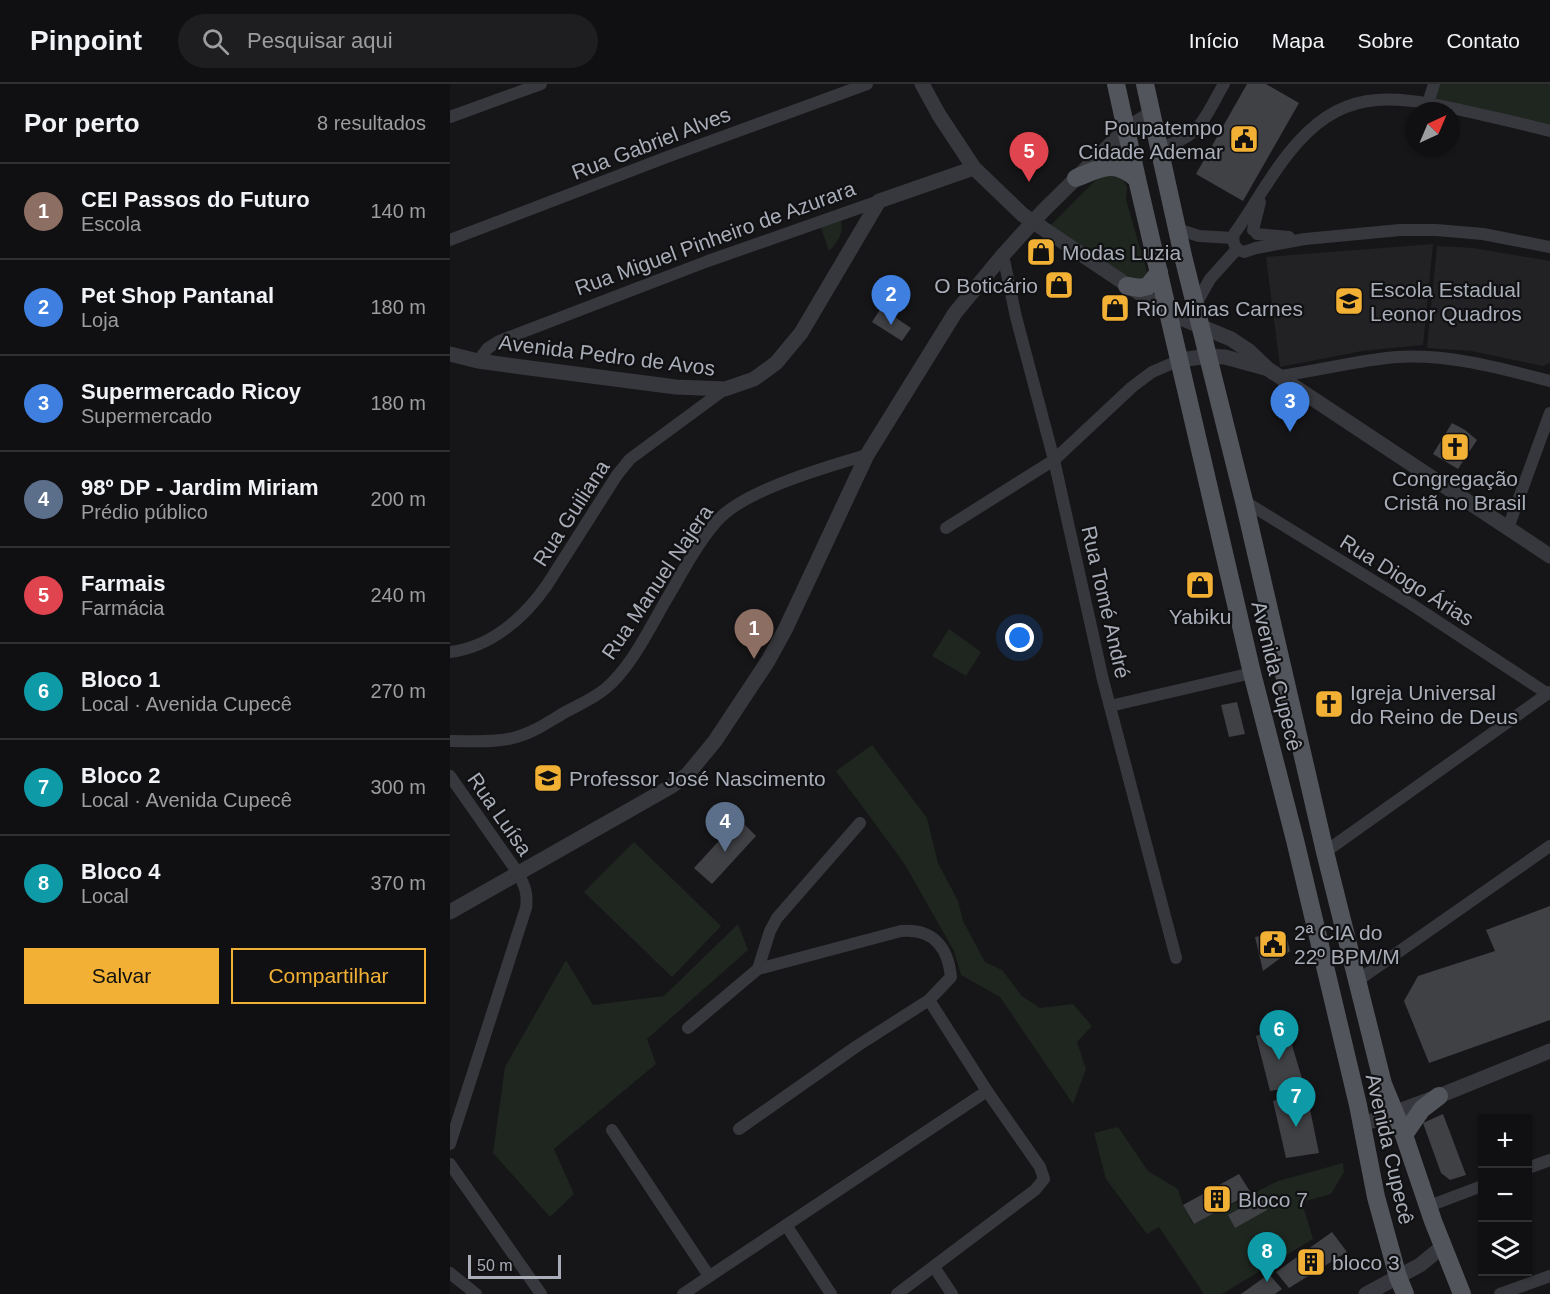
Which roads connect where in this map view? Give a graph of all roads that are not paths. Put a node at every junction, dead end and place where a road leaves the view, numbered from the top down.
1 (541, 84) edge
2 (867, 84) edge
3 (922, 84) edge
4 (1116, 84) edge
5 (1145, 84) edge
6 (1224, 84) edge
7 (1434, 84) edge
8 (1423, 102) edge
9 (1428, 102) edge
10 (1460, 110) edge
11 (1150, 114) junction
12 (450, 117) edge
13 (1126, 129) junction
14 (1550, 131) edge
15 (1159, 147) junction
16 (974, 168) junction
17 (1076, 178) junction
18 (1137, 179) junction
19 (1262, 193) junction
20 (879, 201) junction
21 (1033, 223) junction
22 (1177, 229) junction
23 (1255, 232) junction
24 (1236, 239) junction
25 (1305, 239) junction
26 (450, 240) edge
27 (1550, 247) edge
28 (1256, 248) junction
29 (1003, 255) junction
30 (1159, 272) junction
31 (1127, 286) junction
32 (1196, 304) junction
33 (1169, 313) junction
34 (1201, 326) junction
35 (450, 354) edge
36 (1209, 356) junction
37 (1180, 360) junction
38 (478, 361) junction
39 (1274, 372) junction
40 (1550, 381) edge
41 (725, 389) junction
42 (1550, 413) edge
43 (867, 455) junction
44 (1054, 460) junction
45 (1244, 501) junction
46 (946, 528) dead end
47 (1508, 528) junction
48 (1550, 556) edge
49 (450, 651) edge
50 (1252, 673) junction
51 (1549, 693) edge
52 (1110, 706) junction
53 (450, 741) edge
54 (450, 776) edge
55 (861, 823) dead end
56 (1550, 846) edge
57 (1325, 852) junction
58 (518, 873) junction
59 (450, 912) edge
60 (1176, 958) dead end
61 (758, 969) junction
62 (1358, 981) junction
63 (930, 1000) junction
64 (688, 1028) dead end
65 (1550, 1051) edge
66 (987, 1091) junction
67 (1439, 1096) junction
68 (1394, 1113) junction
69 (1360, 1125) junction
70 (738, 1129) dead end
71 (612, 1130) dead end
72 (1404, 1135) junction
73 (450, 1144) edge
74 (1550, 1160) edge
75 (450, 1164) edge
76 (1532, 1166) edge
77 (1478, 1188) edge
78 (1429, 1206) junction
79 (786, 1225) junction
80 (1443, 1247) junction
81 (934, 1267) junction
82 (450, 1273) edge
83 (709, 1276) junction
84 (1550, 1276) edge
85 (1398, 1277) junction
86 (476, 1294) edge
87 (541, 1294) edge
88 (683, 1294) edge
89 (831, 1294) edge
90 (897, 1294) edge
91 (952, 1294) edge
92 (1366, 1294) edge
93 (1405, 1294) edge
94 (1462, 1294) edge
95 (1500, 1294) edge

1 - 12 street
2 - 26 street, Rua Gabriel Alves
3 - 16 street
4 - 13 main road, Avenida Cupecê
5 - 11 main road, Avenida Cupecê
6 - 15 street
7 - 9 street
8 - 19 street
10 - 14 street
11 - 13 street
11 - 15 main road, Avenida Cupecê
13 - 17 street
13 - 18 main road, Avenida Cupecê
15 - 22 main road, Avenida Cupecê
16 - 20 street, Rua Miguel Pinheiro de Azurara
16 - 21 street
17 - 18 main road
17 - 21 street
18 - 30 main road, Avenida Cupecê
19 - 23 street
19 - 24 street
20 - 38 street, Rua Miguel Pinheiro de Azurara
20 - 41 street, Avenida Pedro de Avos
21 - 29 street
21 - 31 street
22 - 24 street
22 - 32 main road, Avenida Cupecê
23 - 24 street
23 - 25 street
23 - 28 street
24 - 28 street
24 - 32 street
25 - 27 street
25 - 28 street
29 - 43 street
29 - 44 street, Rua Tomé André
30 - 31 main road
30 - 33 main road, Avenida Cupecê
31 - 33 street
32 - 34 main road, Avenida Cupecê
33 - 34 street
33 - 37 main road, Avenida Cupecê
34 - 36 main road, Avenida Cupecê
34 - 39 street
35 - 38 street, Avenida Pedro de Avos
36 - 37 street
36 - 39 street
36 - 45 main road, Avenida Cupecê
37 - 44 street
37 - 50 main road, Avenida Cupecê
38 - 41 street, Avenida Pedro de Avos
39 - 40 street
39 - 47 street
41 - 49 street, Rua Guiliana
42 - 47 street
43 - 53 street, Rua Manuel Najera
43 - 58 street
44 - 46 street
44 - 52 street, Rua Tomé André
45 - 51 street, Rua Diogo Árias
45 - 57 main road, Avenida Cupecê
47 - 48 street
50 - 52 street
50 - 69 main road, Avenida Cupecê
51 - 57 street
52 - 60 street, Rua Tomé André
54 - 58 street, Rua Luísa
55 - 61 street
56 - 62 street
57 - 62 main road, Avenida Cupecê
58 - 59 street
58 - 73 street, Rua Luísa
61 - 63 street
61 - 64 street
62 - 68 main road, Avenida Cupecê
63 - 66 street
63 - 70 street
65 - 67 street
66 - 79 street
66 - 81 street
67 - 68 street
67 - 72 main road
68 - 69 street
68 - 72 main road, Avenida Cupecê
69 - 85 main road, Avenida Cupecê
71 - 83 street
72 - 78 main road, Avenida Cupecê
74 - 76 street
75 - 87 street
77 - 78 street
78 - 80 main road, Avenida Cupecê
79 - 83 street
79 - 89 street
80 - 85 street
80 - 94 main road, Avenida Cupecê
81 - 90 street
81 - 91 street
82 - 86 street
83 - 88 street
84 - 95 street
85 - 92 street
85 - 93 main road, Avenida Cupecê

